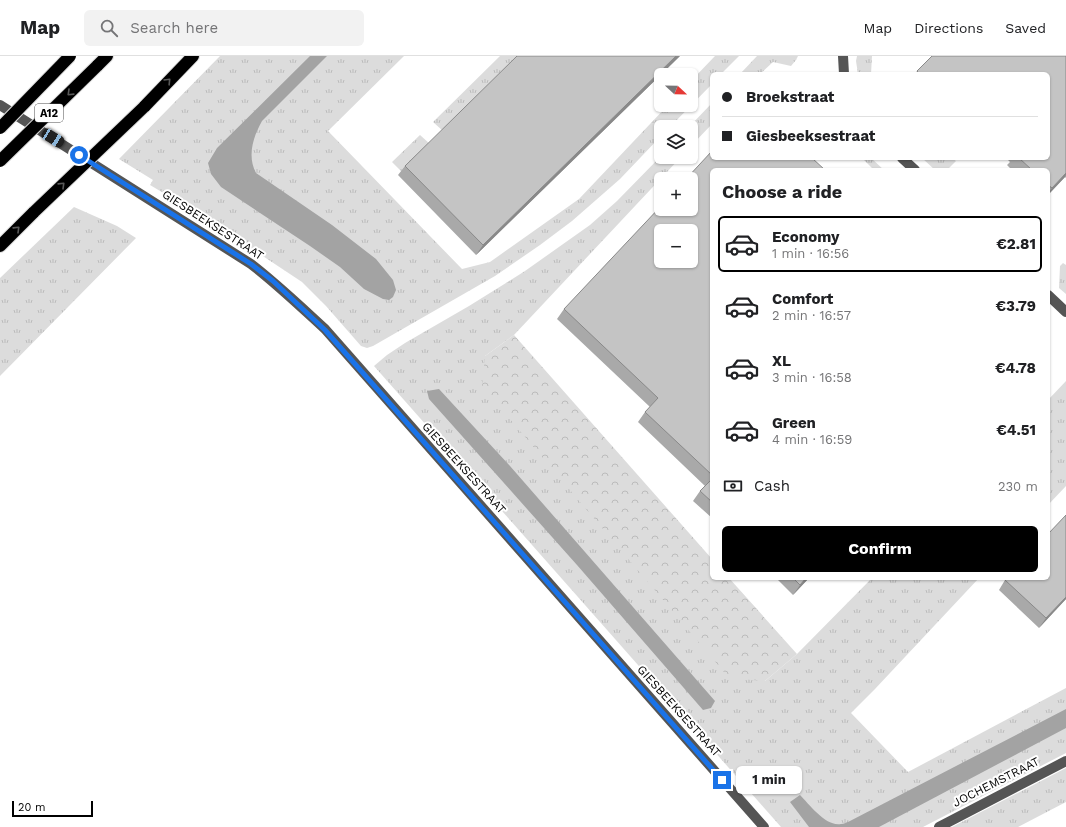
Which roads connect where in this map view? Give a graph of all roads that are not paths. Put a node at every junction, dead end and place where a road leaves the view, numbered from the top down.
1 (70, 56) edge
2 (107, 56) edge
3 (193, 56) edge
4 (843, 56) edge
5 (844, 72) edge
6 (0, 105) edge
7 (0, 128) edge
8 (904, 160) edge
9 (0, 161) edge
10 (913, 168) edge
11 (0, 246) edge
12 (1050, 297) edge
13 (1066, 312) edge
14 (1066, 761) edge
15 (764, 827) edge
16 (939, 827) edge

1 - 7 highway, A12, bridge
2 -> 9 highway, A12, bridge
11 -> 3 highway, bridge
4 - 5 street
6 - 15 street, GIESBEEKSESTRAAT
8 - 10 street
12 - 13 street
14 - 16 street, JOCHEMSTRAAT

